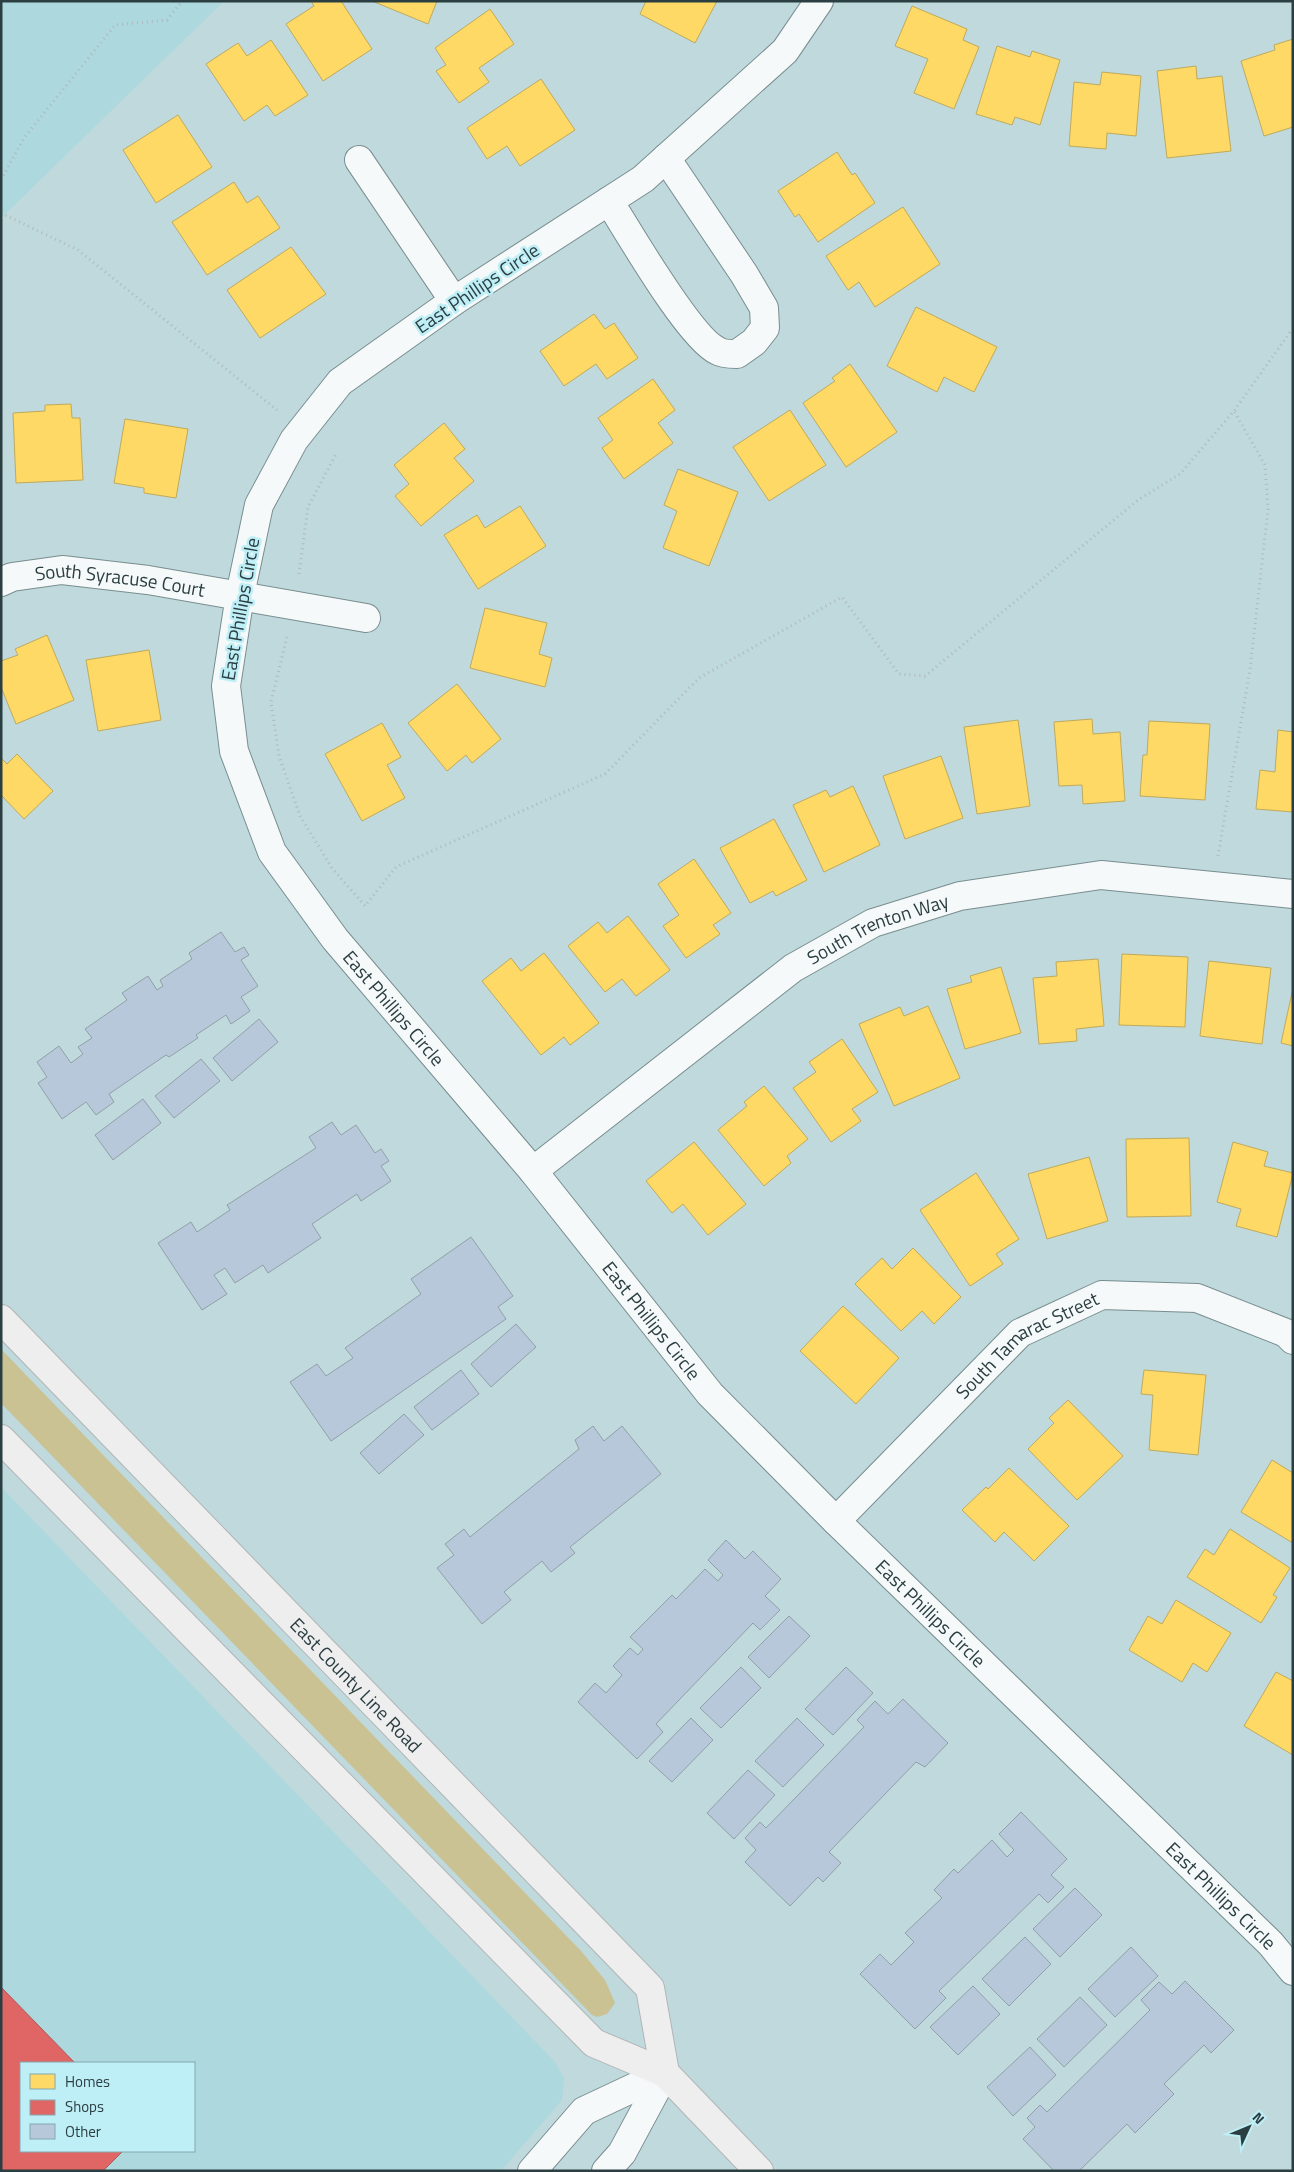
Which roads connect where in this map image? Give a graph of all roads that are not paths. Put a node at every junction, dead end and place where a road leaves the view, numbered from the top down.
1 (818, 1) edge
2 (666, 158) junction
3 (358, 160) dead end
4 (609, 201) junction
5 (454, 301) junction
6 (1, 582) edge
7 (240, 595) junction
8 (366, 618) dead end
9 (1293, 894) edge
10 (533, 1170) junction
11 (1, 1318) edge
12 (1293, 1340) edge
13 (1, 1439) edge
14 (836, 1520) junction
15 (1293, 1971) edge
16 (665, 2073) junction
17 (532, 2171) edge
18 (606, 2171) edge
19 (759, 2171) edge

1 - 2 street, East Phillips Circle
2 - 4 street, East Phillips Circle
2 - 4 street
3 - 5 street
4 - 5 street, East Phillips Circle
5 - 7 street, East Phillips Circle
6 - 7 street, South Syracuse Court
7 - 8 street, South Syracuse Court
7 - 10 street, East Phillips Circle
9 - 10 street, South Trenton Way
10 - 14 street, East Phillips Circle
11 - 16 main road, East County Line Road
12 - 14 street, South Tamarac Street
13 - 16 main road
14 - 15 street, East Phillips Circle
16 - 17 street
16 - 18 street
16 - 19 main road

